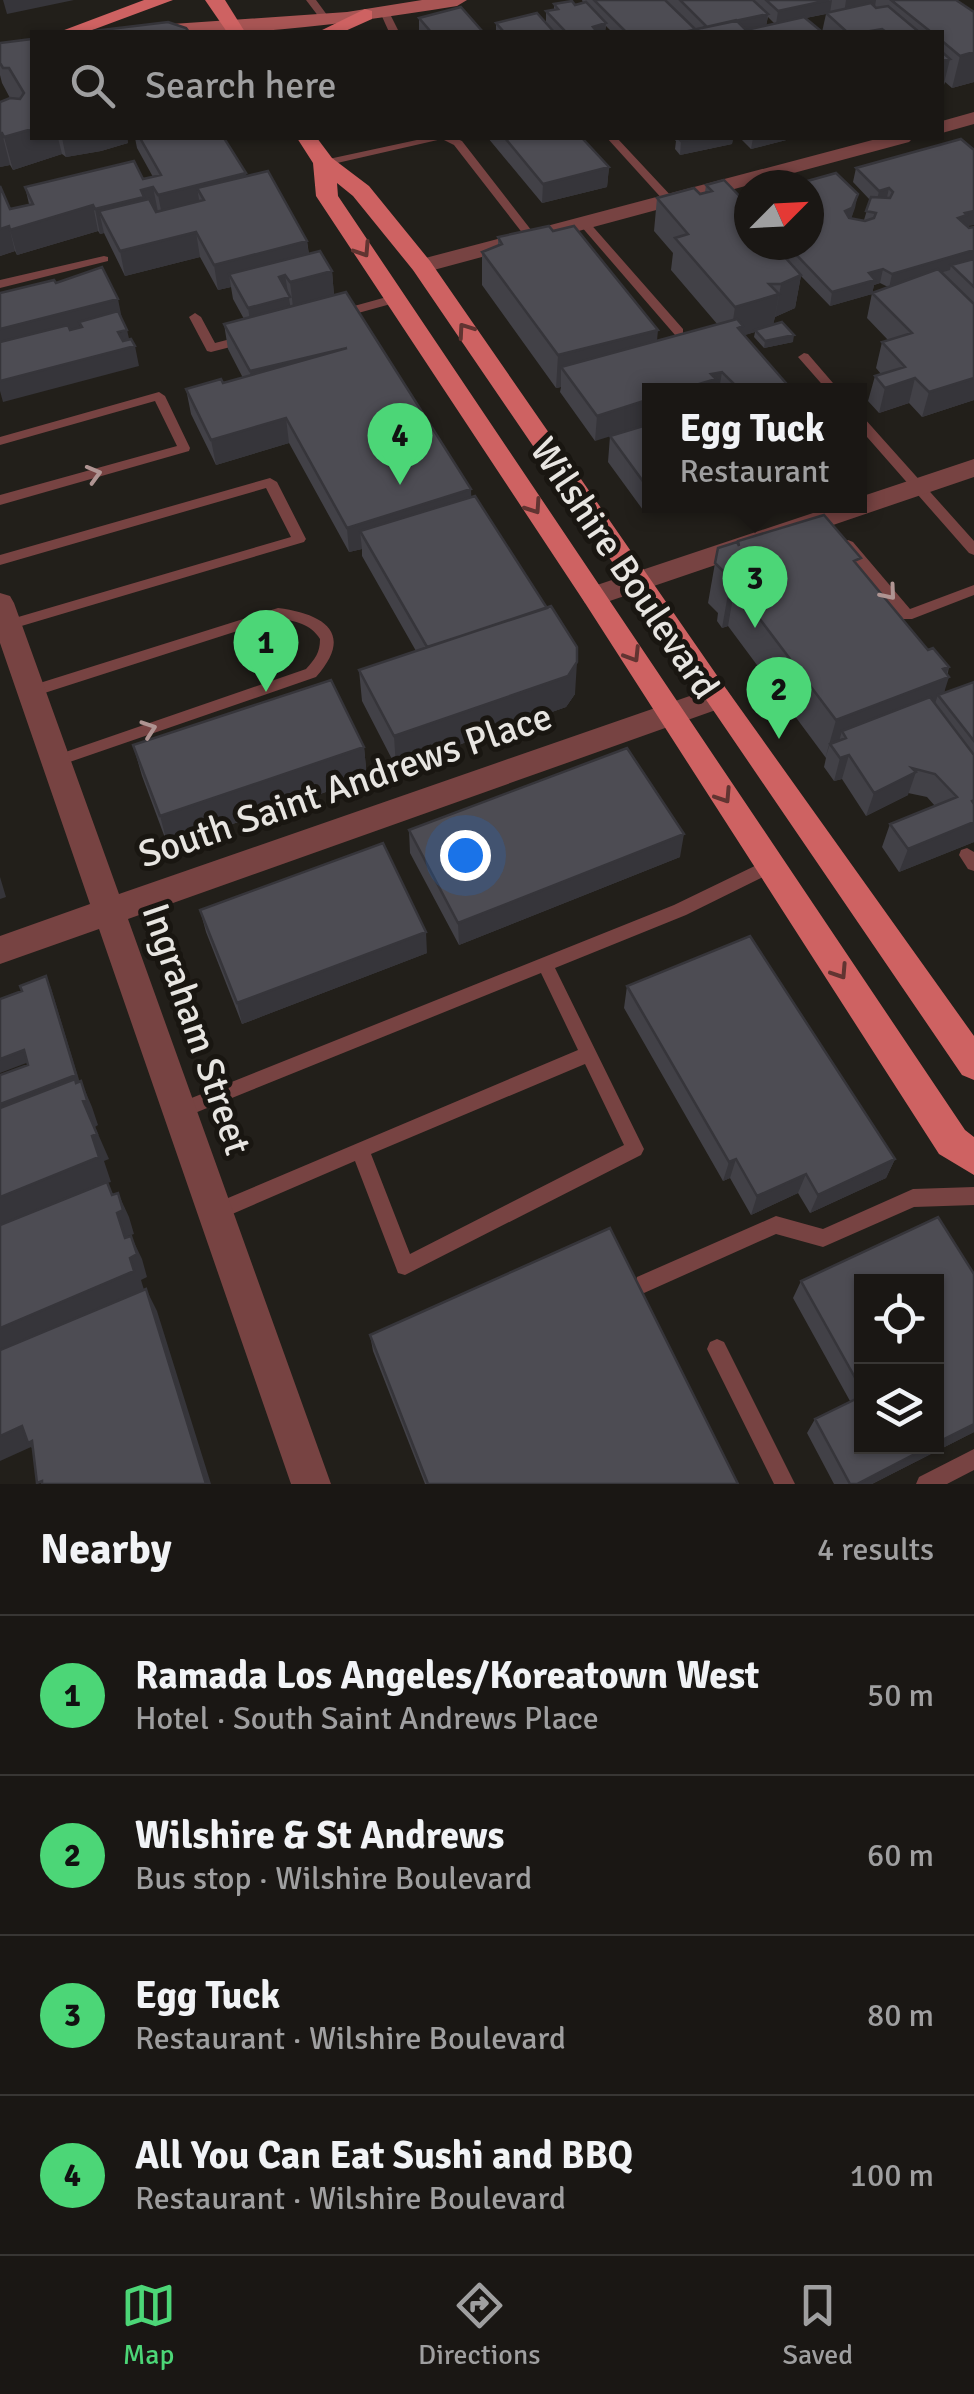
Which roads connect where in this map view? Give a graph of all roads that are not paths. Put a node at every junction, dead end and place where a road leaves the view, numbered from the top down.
1 (162, 0) edge
2 (215, 0) edge
3 (310, 0) edge
4 (457, 0) edge
5 (375, 14) junction
6 (327, 26) edge
7 (75, 30) edge
8 (234, 30) edge
9 (392, 30) edge
10 (974, 118) edge
11 (944, 126) edge
12 (307, 140) edge
13 (429, 140) edge
14 (453, 140) edge
15 (614, 140) edge
16 (894, 140) edge
17 (324, 164) junction
18 (669, 200) junction
19 (584, 223) junction
20 (531, 237) junction
21 (104, 258) edge
22 (422, 266) junction
23 (0, 284) edge
24 (394, 299) junction
25 (194, 317) dead end
26 (326, 317) edge
27 (679, 332) edge
28 (269, 333) edge
29 (804, 358) dead end
30 (827, 383) edge
31 (867, 429) edge
32 (0, 442) edge
33 (974, 468) edge
34 (917, 488) junction
35 (0, 500) edge
36 (867, 505) edge
37 (842, 513) edge
38 (827, 518) junction
39 (974, 550) edge
40 (0, 560) edge
41 (639, 581) junction
42 (974, 590) edge
43 (595, 596) junction
44 (4, 614) edge
45 (32, 692) junction
46 (717, 698) junction
47 (670, 715) junction
48 (56, 760) junction
49 (770, 866) junction
50 (110, 910) junction
51 (0, 950) edge
52 (545, 964) junction
53 (964, 1030) edge
54 (588, 1054) junction
55 (974, 1064) edge
56 (180, 1110) junction
57 (360, 1150) junction
58 (974, 1158) edge
59 (974, 1196) edge
60 (216, 1212) junction
61 (644, 1284) dead end
62 (717, 1349) dead end
63 (974, 1459) edge
64 (311, 1484) edge
65 (785, 1484) edge
66 (926, 1484) edge

1 - 7 main road
2 - 8 main road
3 - 6 lane
4 - 5 main road
5 - 6 main road
5 - 9 lane
6 - 8 main road
10 - 11 street
12 - 17 main road, Wilshire Boulevard
13 - 17 lane
14 - 20 lane
15 - 18 lane
16 - 18 street
17 - 22 main road, Wilshire Boulevard
17 -> 24 main road, Wilshire Boulevard
18 - 19 street
19 - 20 street
19 - 27 lane
20 - 22 street
21 - 23 lane
41 -> 22 main road, Wilshire Boulevard
24 - 26 lane
24 -> 43 main road, Wilshire Boulevard
25 - 28 lane
29 - 30 lane
31 - 34 lane
35 -> 32 lane
33 - 34 street
34 - 36 street
34 - 39 lane
37 - 38 street
38 - 41 street
38 -> 42 lane
40 - 44 lane
41 - 43 street
41 - 46 main road, Wilshire Boulevard
43 -> 47 main road, Wilshire Boulevard
44 - 45 street, Ingraham Street
45 - 48 street, Ingraham Street
48 -> 45 lane
46 - 47 street, South Saint Andrews Place
46 - 53 main road, Wilshire Boulevard
47 -> 49 main road, Wilshire Boulevard
47 - 50 street, South Saint Andrews Place
48 - 50 street, Ingraham Street
49 - 52 lane
49 -> 58 main road, Wilshire Boulevard
50 - 51 street, South Saint Andrews Place
50 - 56 street, Ingraham Street
52 - 54 lane
52 - 56 lane
53 - 55 main road, Wilshire Boulevard
54 - 57 lane
54 - 57 lane
56 - 60 street, Ingraham Street
57 - 60 lane
59 - 61 lane
60 - 64 street, Ingraham Street
62 - 65 lane
63 - 66 lane

